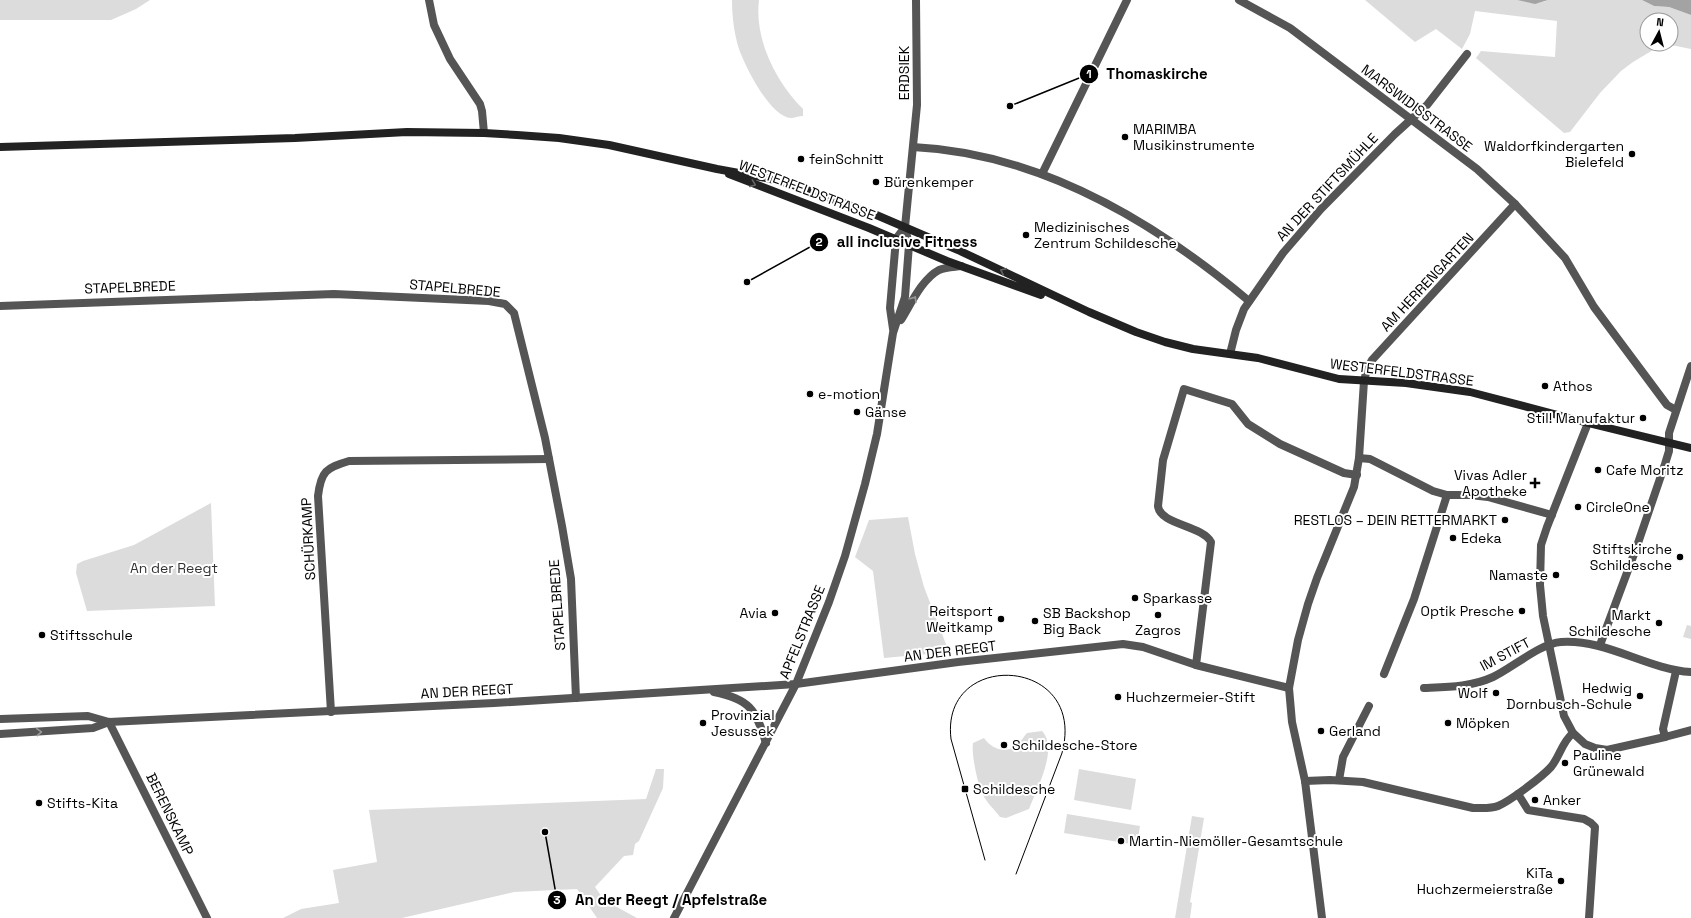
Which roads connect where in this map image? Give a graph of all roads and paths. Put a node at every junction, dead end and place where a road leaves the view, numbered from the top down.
1 (916, 0) edge
2 (1127, 0) edge
3 (1239, 0) edge
4 (429, 1) edge
5 (1467, 54) dead end
6 (1412, 120) junction
7 (484, 133) junction
8 (913, 146) junction
9 (0, 147) edge
10 (717, 169) junction
11 (1042, 174) junction
12 (1515, 204) junction
13 (905, 227) junction
14 (896, 239) junction
15 (909, 245) junction
16 (961, 266) junction
17 (1249, 301) junction
18 (0, 306) edge
19 (1088, 312) junction
20 (893, 332) junction
21 (1230, 354) junction
22 (1691, 366) edge
23 (1364, 381) junction
24 (1676, 410) junction
25 (1588, 423) junction
26 (1669, 441) junction
27 (1691, 448) edge
28 (1359, 458) junction
29 (548, 459) junction
30 (1357, 475) junction
31 (1447, 495) junction
32 (1552, 515) junction
33 (1549, 645) junction
34 (1600, 645) junction
35 (1196, 665) junction
36 (1676, 671) junction
37 (1691, 672) edge
38 (1384, 674) dead end
39 (796, 684) junction
40 (1289, 688) junction
41 (1424, 688) dead end
42 (705, 690) junction
43 (576, 698) junction
44 (1369, 706) dead end
45 (331, 712) junction
46 (0, 720) edge
47 (109, 722) junction
48 (1691, 730) edge
49 (1573, 733) junction
50 (0, 734) edge
51 (1665, 737) junction
52 (766, 743) junction
53 (1339, 780) junction
54 (1305, 781) junction
55 (1518, 794) junction
56 (207, 918) edge
57 (674, 918) edge
58 (1322, 918) edge
59 (1589, 918) edge

1 - 8 street, ERDSIEK
2 - 11 street
3 - 6 street, MARSWIDISSTRASSE
4 - 7 street
5 - 6 street, AN DER STIFTSMÜHLE
6 - 12 street, MARSWIDISSTRASSE
6 - 17 street, AN DER STIFTSMÜHLE
7 - 9 main road, WESTERFELDSTRASSE
7 - 10 main road, WESTERFELDSTRASSE
8 - 11 street
8 - 13 street
10 - 13 main road, WESTERFELDSTRASSE
10 -> 14 main road, WESTERFELDSTRASSE
11 - 17 street
12 - 23 street, AM HERRENGARTEN
12 - 24 street, MARSWIDISSTRASSE
13 - 14 street
13 - 15 street, APFELSTRASSE
19 -> 13 main road, WESTERFELDSTRASSE
14 - 15 main road, WESTERFELDSTRASSE
14 - 20 street, APFELSTRASSE
15 - 16 main road, WESTERFELDSTRASSE
15 - 20 street, APFELSTRASSE
16 - 19 main road, WESTERFELDSTRASSE
20 -> 16 street
17 - 21 street, AN DER STIFTSMÜHLE
18 - 29 street, STAPELBREDE
19 - 21 main road, WESTERFELDSTRASSE
20 - 39 street, APFELSTRASSE
21 - 23 main road, WESTERFELDSTRASSE
22 - 24 street
23 - 25 main road, WESTERFELDSTRASSE
23 - 28 street, AM HERRENGARTEN
24 - 26 street
25 - 26 main road, WESTERFELDSTRASSE
25 - 32 street
26 - 27 main road, WESTERFELDSTRASSE
26 - 34 street
28 - 30 street, AM HERRENGARTEN
28 - 31 street
29 - 43 street, STAPELBREDE
29 - 45 street, SCHÜRKAMP
30 - 35 street
30 - 40 street, AM HERRENGARTEN
31 - 32 street
31 - 38 street
32 - 33 street
33 - 34 street
33 - 41 street, IM STIFT
33 - 49 street
34 - 36 street
35 - 39 street, AN DER REEGT
35 - 40 street, AN DER REEGT
36 - 37 street
36 - 51 street
39 - 42 street, AN DER REEGT
39 - 52 street, APFELSTRASSE
40 - 54 street, AM HERRENGARTEN
42 - 43 street, AN DER REEGT
42 - 52 street, AN DER REEGT
43 - 45 street, AN DER REEGT
44 - 53 street
45 - 47 street, AN DER REEGT
46 - 47 street
50 -> 47 street
47 - 56 street, BERENSKAMP
48 - 51 street
49 - 51 street
49 - 55 street
52 - 57 street, APFELSTRASSE
53 - 54 street
53 - 55 street
54 - 58 street, AM HERRENGARTEN
55 - 59 street

